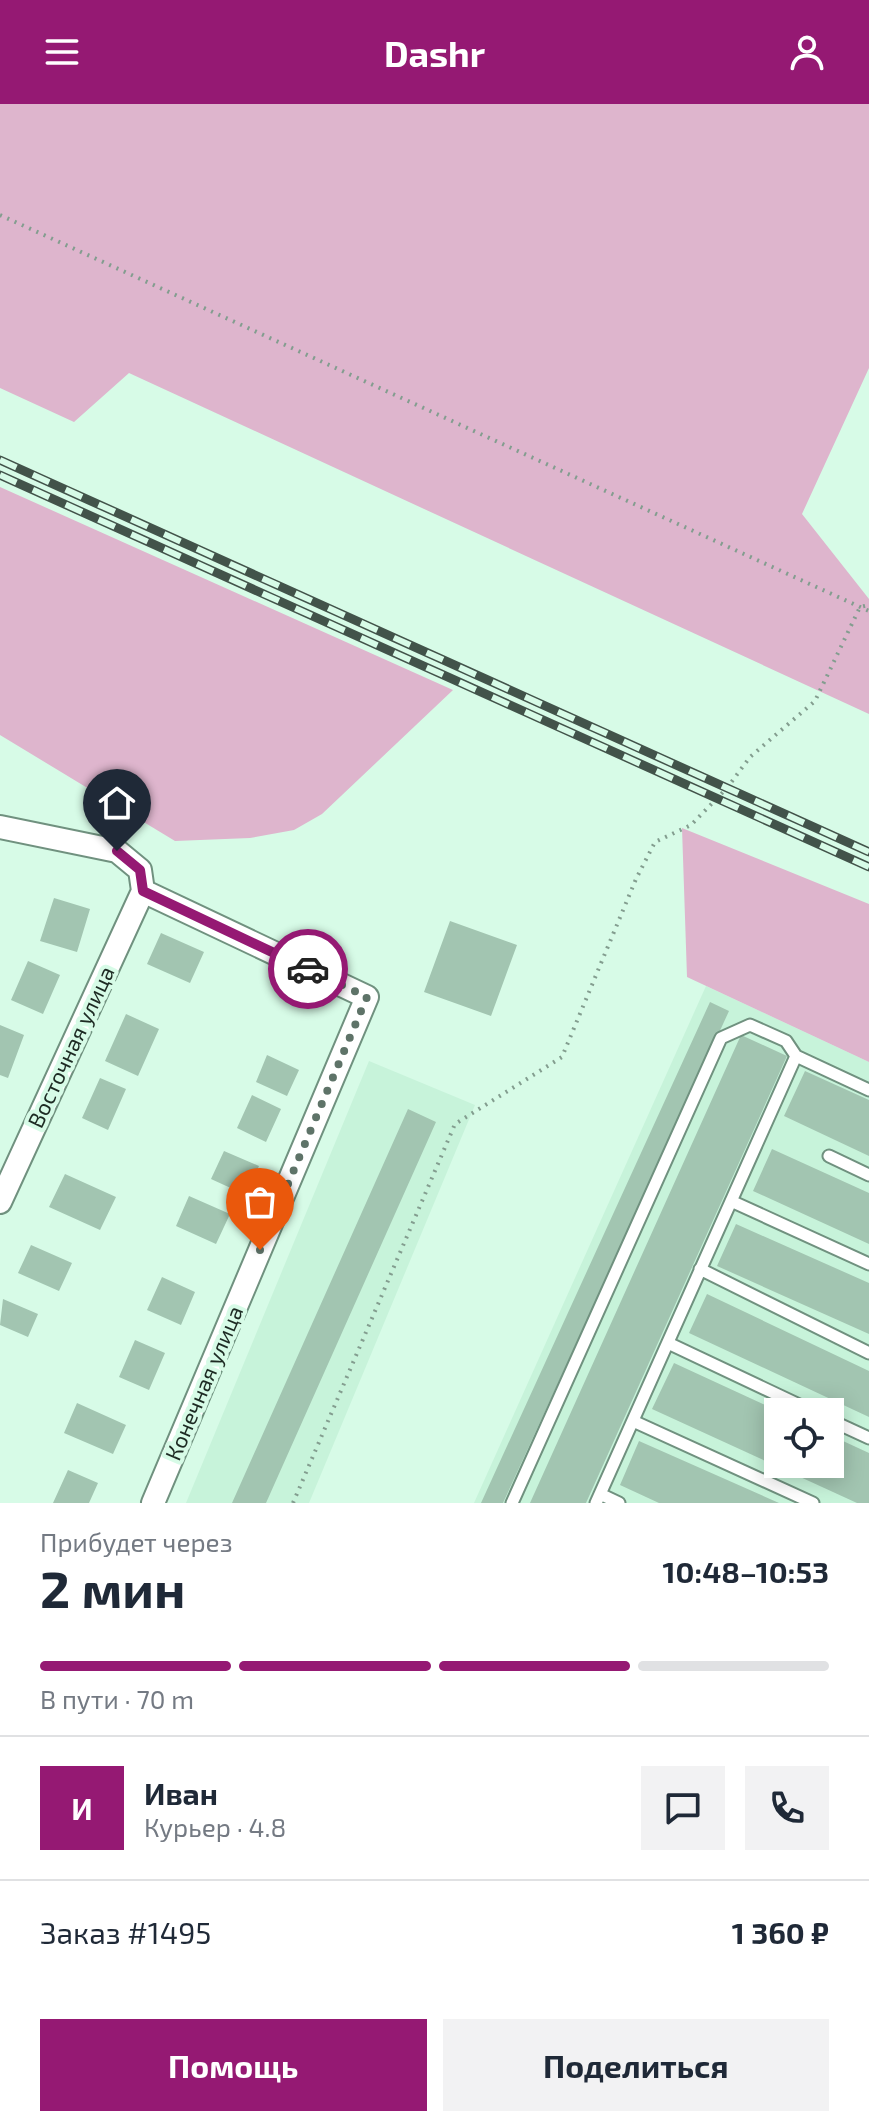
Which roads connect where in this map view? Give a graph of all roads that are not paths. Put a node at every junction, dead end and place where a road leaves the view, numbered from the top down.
1 (0, 827) edge
2 (143, 891) junction
3 (796, 1056) junction
4 (869, 1090) edge
5 (829, 1156) dead end
6 (869, 1175) edge
7 (731, 1201) junction
8 (0, 1202) edge
9 (869, 1264) edge
10 (700, 1269) junction
11 (668, 1343) junction
12 (869, 1353) edge
13 (784, 1398) edge
14 (633, 1421) junction
15 (844, 1426) edge
16 (869, 1438) edge
17 (598, 1499) edge
18 (153, 1503) edge
19 (512, 1503) edge
20 (619, 1503) edge
21 (813, 1503) edge

1 - 2 street
2 - 8 street, Восточная улица
2 - 18 street, Конечная улица
3 - 4 lane
3 - 7 lane
3 - 19 lane
5 - 6 lane
7 - 9 lane
7 - 10 lane
10 - 11 lane
10 - 12 lane
11 - 13 lane
11 - 14 lane
14 - 17 lane
14 - 21 lane
15 - 16 lane
17 - 20 lane

